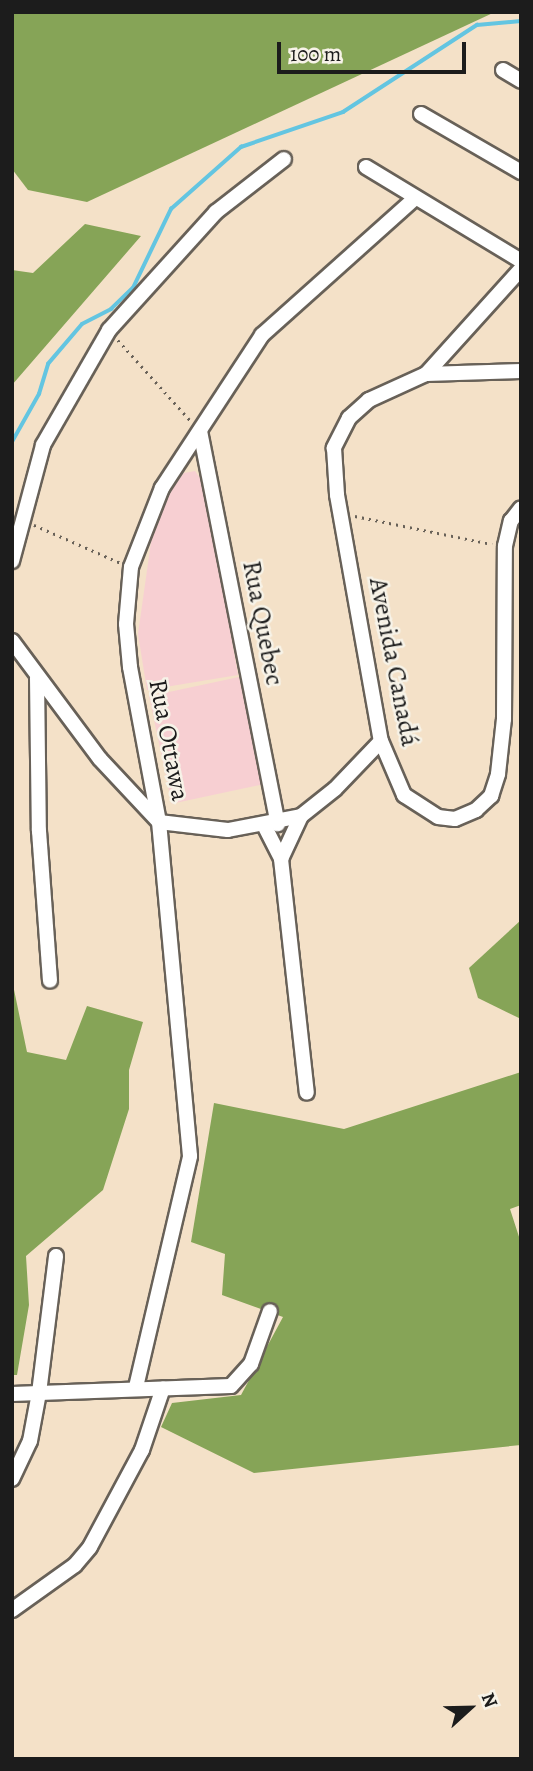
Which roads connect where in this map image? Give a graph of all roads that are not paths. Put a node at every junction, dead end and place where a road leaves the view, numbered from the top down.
1 (503, 70) dead end
2 (521, 81) edge
3 (421, 114) dead end
4 (285, 159) dead end
5 (366, 167) dead end
6 (521, 172) edge
7 (414, 199) junction
8 (521, 261) edge
9 (521, 269) edge
10 (521, 371) edge
11 (426, 374) junction
12 (200, 432) junction
13 (521, 508) edge
14 (12, 561) edge
15 (12, 642) edge
16 (37, 678) junction
17 (381, 741) junction
18 (300, 816) junction
19 (159, 822) junction
20 (271, 825) junction
21 (281, 859) junction
22 (50, 981) dead end
23 (307, 1093) dead end
24 (55, 1256) dead end
25 (270, 1311) dead end
26 (136, 1387) junction
27 (163, 1388) junction
28 (39, 1392) junction
29 (12, 1394) edge
30 (12, 1479) edge
31 (12, 1610) edge

1 - 2 street
3 - 6 street
4 - 14 street
5 - 7 street
7 - 8 street
7 - 12 street, Rua Ottawa
9 - 11 street, Avenida Canadá
10 - 11 street
11 - 17 street, Avenida Canadá
12 - 19 street, Rua Ottawa
12 - 20 street, Rua Quebec
13 - 17 street, Avenida Canadá
15 - 16 street
16 - 19 street
16 - 22 street
17 - 18 street
18 - 20 street
18 - 21 street
19 - 20 street
19 - 26 street, Rua Ottawa
20 - 21 street, Rua Quebec
21 - 23 street, Rua Quebec
24 - 28 street
25 - 27 street
26 - 27 street
26 - 28 street
27 - 31 street
28 - 29 street
28 - 30 street

